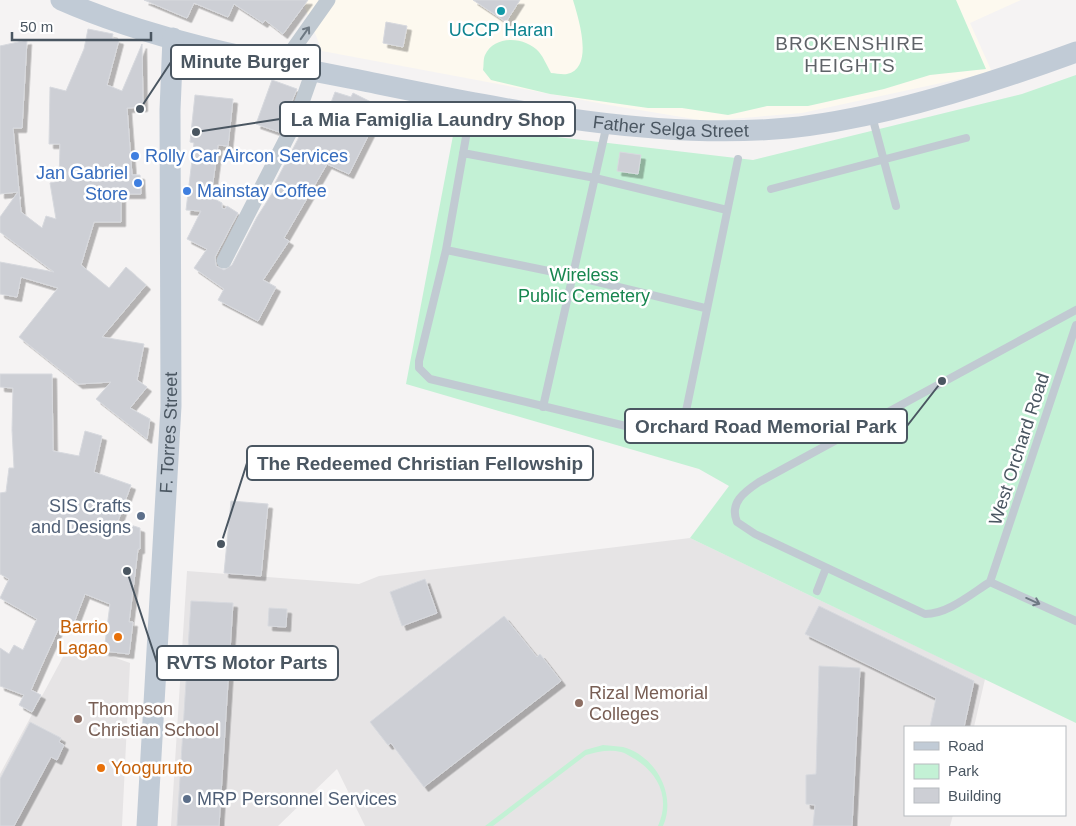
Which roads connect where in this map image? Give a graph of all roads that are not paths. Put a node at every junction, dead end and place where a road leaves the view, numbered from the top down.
1 (61, 0) edge
2 (328, 0) edge
3 (173, 38) junction
4 (1076, 52) edge
5 (282, 65) junction
6 (313, 71) junction
7 (472, 103) junction
8 (872, 113) junction
9 (608, 122) junction
10 (966, 138) dead end
11 (463, 153) junction
12 (738, 159) dead end
13 (884, 159) junction
14 (595, 178) junction
15 (771, 190) dead end
16 (896, 206) dead end
17 (727, 210) junction
18 (446, 250) junction
19 (224, 260) dead end
20 (573, 276) junction
21 (705, 308) junction
22 (1076, 310) edge
23 (1076, 325) edge
24 (543, 407) junction
25 (826, 568) junction
26 (990, 582) junction
27 (817, 591) dead end
28 (1076, 621) edge
29 (147, 826) edge

1 - 3 main road, Father Selga Street
5 -> 2 street
3 - 5 main road, Father Selga Street
3 - 29 main road, F. Torres Street
4 - 8 main road, Father Selga Street
5 - 6 main road, Father Selga Street
6 - 7 main road, Father Selga Street
6 - 19 street
7 - 9 main road, Father Selga Street
7 - 11 lane
8 - 9 main road, Father Selga Street
8 - 13 lane
9 - 14 lane
10 - 13 lane
11 - 14 lane
11 - 18 lane
12 - 17 lane
13 - 15 lane
13 - 16 lane
14 - 17 lane
14 - 20 lane
17 - 21 lane
18 - 20 lane
18 - 24 lane
20 - 21 lane
20 - 24 lane
21 - 24 lane
22 - 25 lane
23 - 26 lane, West Orchard Road
25 - 26 lane
25 - 27 lane
26 -> 28 lane

